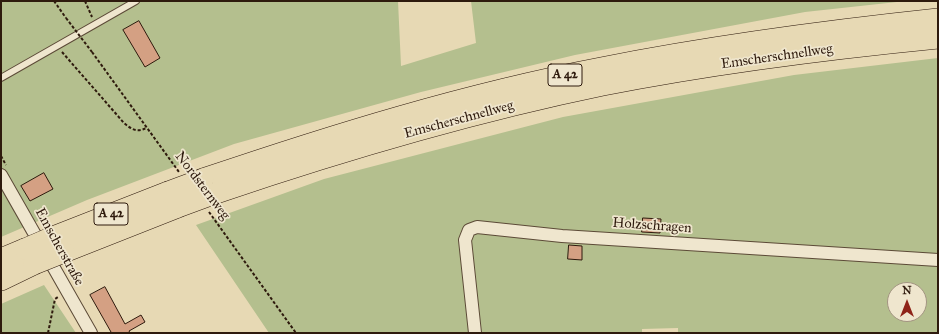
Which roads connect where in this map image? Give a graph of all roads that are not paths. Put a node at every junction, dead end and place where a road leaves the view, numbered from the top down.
1 (136, 1) edge
2 (938, 19) edge
3 (938, 38) edge
4 (1, 78) edge
5 (1, 175) edge
6 (202, 189) junction
7 (30, 256) junction
8 (1, 260) edge
9 (938, 260) edge
10 (1, 280) edge
11 (91, 333) edge
12 (475, 333) edge

1 - 4 lane
2 - 6 highway, Emscherschnellweg / A 42
3 - 6 highway, Emscherschnellweg / A 42
5 - 11 street, Emscherstraße
6 - 7 highway, Emscherschnellweg / A 42, bridge
7 - 8 highway, Emscherschnellweg / A 42
7 - 10 highway, Emscherschnellweg / A 42
9 - 12 street, Holzschragen

